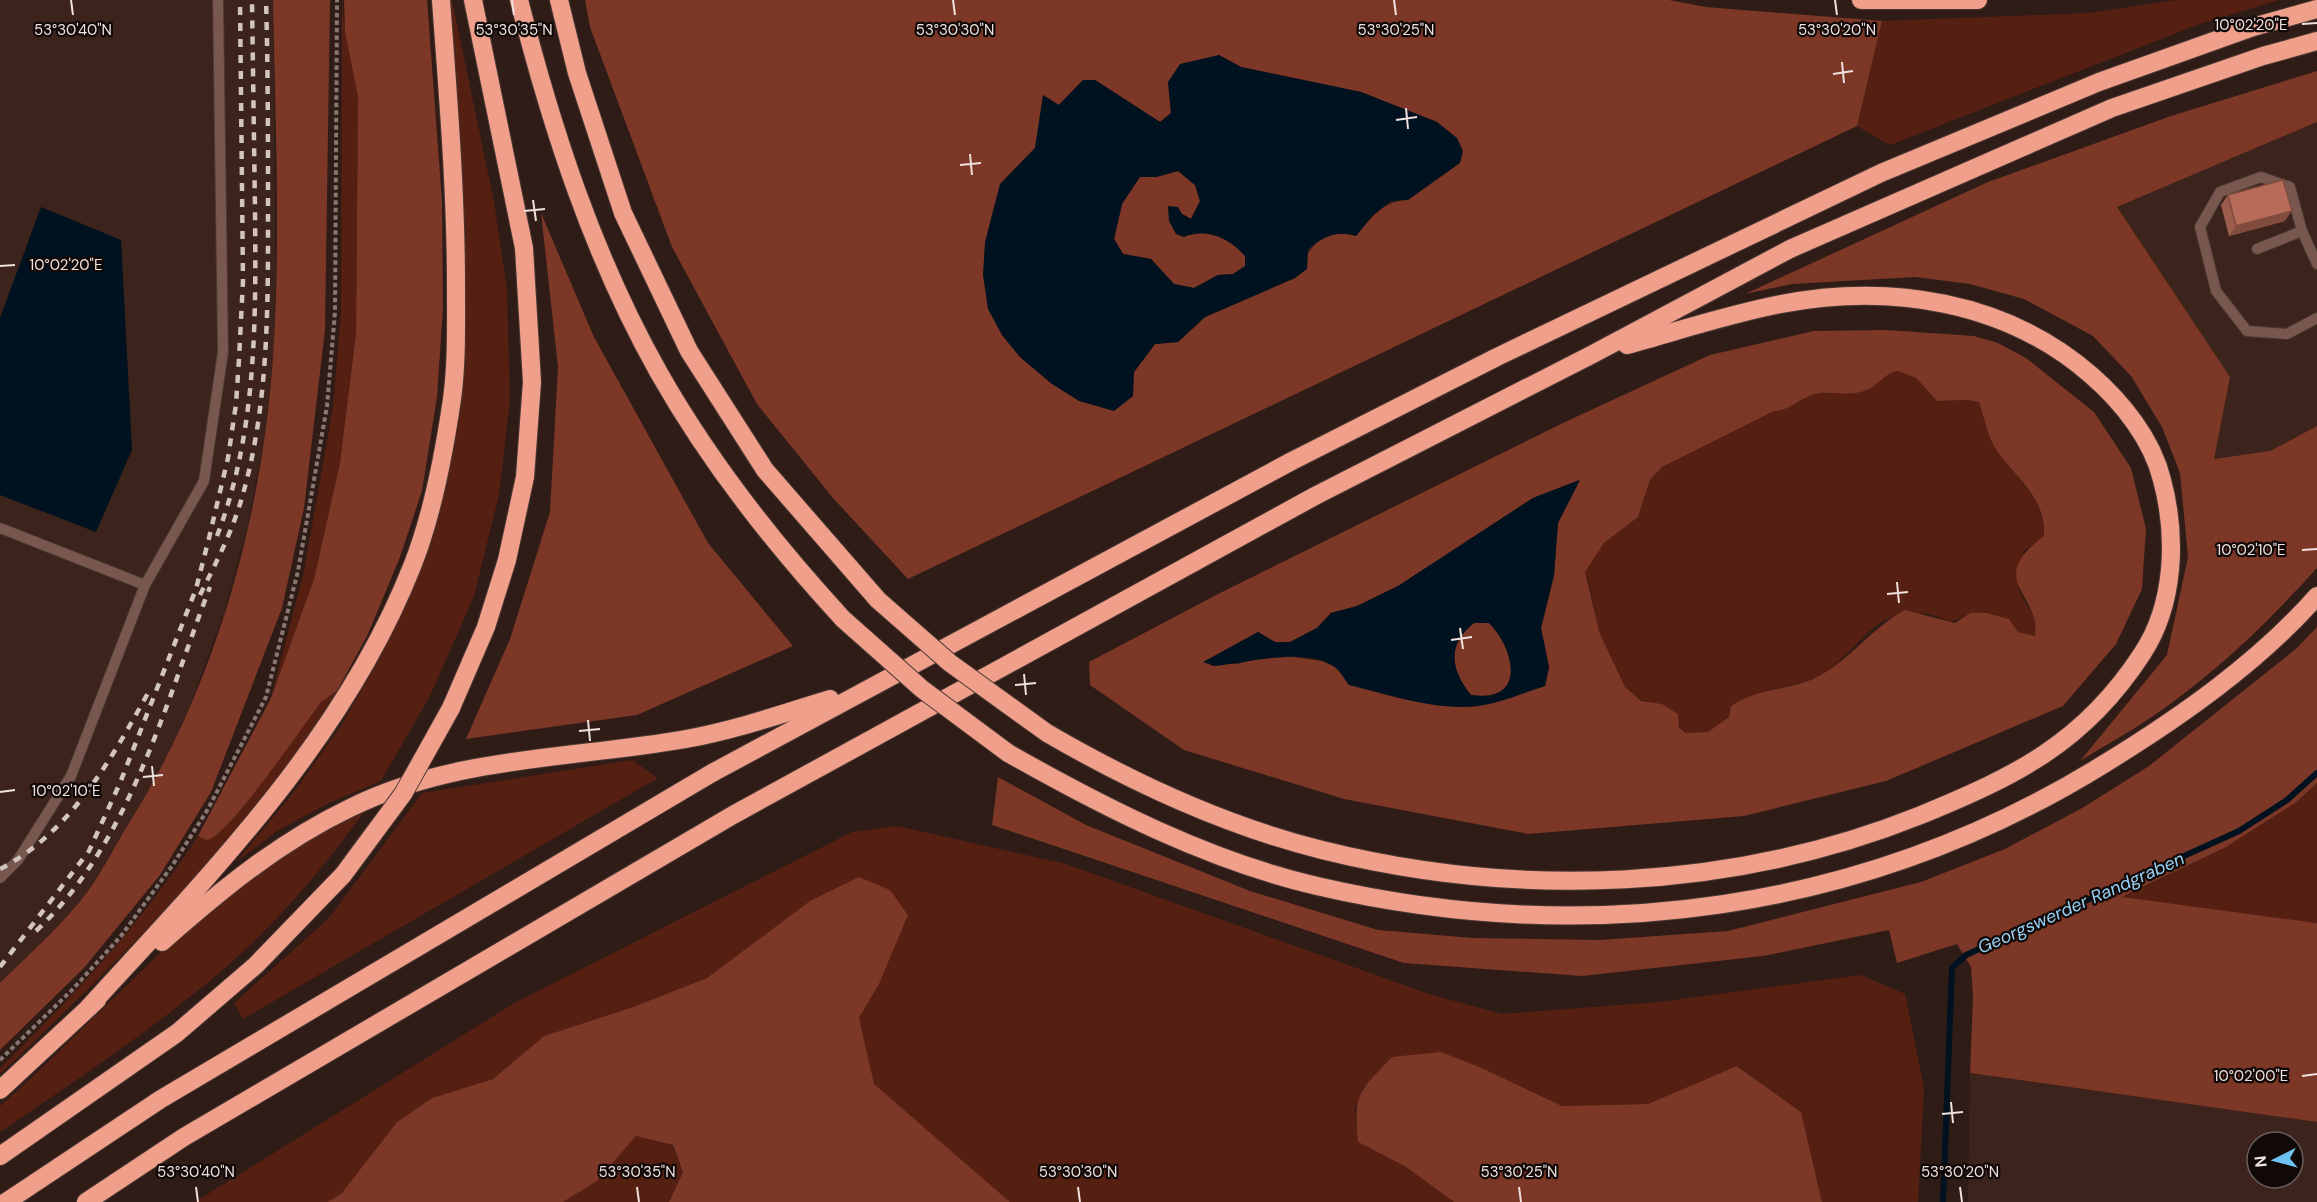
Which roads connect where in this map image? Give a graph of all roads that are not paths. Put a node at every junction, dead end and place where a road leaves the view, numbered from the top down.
1 (218, 0) edge
2 (441, 0) edge
3 (472, 0) edge
4 (519, 0) edge
5 (559, 0) edge
6 (1861, 0) edge
7 (1978, 0) edge
8 (2317, 9) edge
9 (2317, 41) edge
10 (2302, 231) junction
11 (2257, 249) dead end
12 (2317, 264) edge
13 (2317, 318) edge
14 (1593, 354) junction
15 (0, 528) edge
16 (145, 585) junction
17 (2317, 596) edge
18 (866, 688) junction
19 (0, 878) edge
20 (89, 1007) junction
21 (0, 1090) edge
22 (0, 1156) edge
23 (6, 1202) edge
24 (86, 1202) edge

1 - 16 lane
2 - 20 highway
3 - 22 highway, bridge
4 - 17 highway, bridge
5 - 14 highway, bridge
6 - 7 highway
8 - 18 highway
9 - 14 highway
10 - 11 lane
10 - 12 lane
10 - 13 lane
14 - 24 highway
15 - 16 lane
16 - 19 lane
18 - 20 highway
18 - 23 highway
20 - 21 highway

